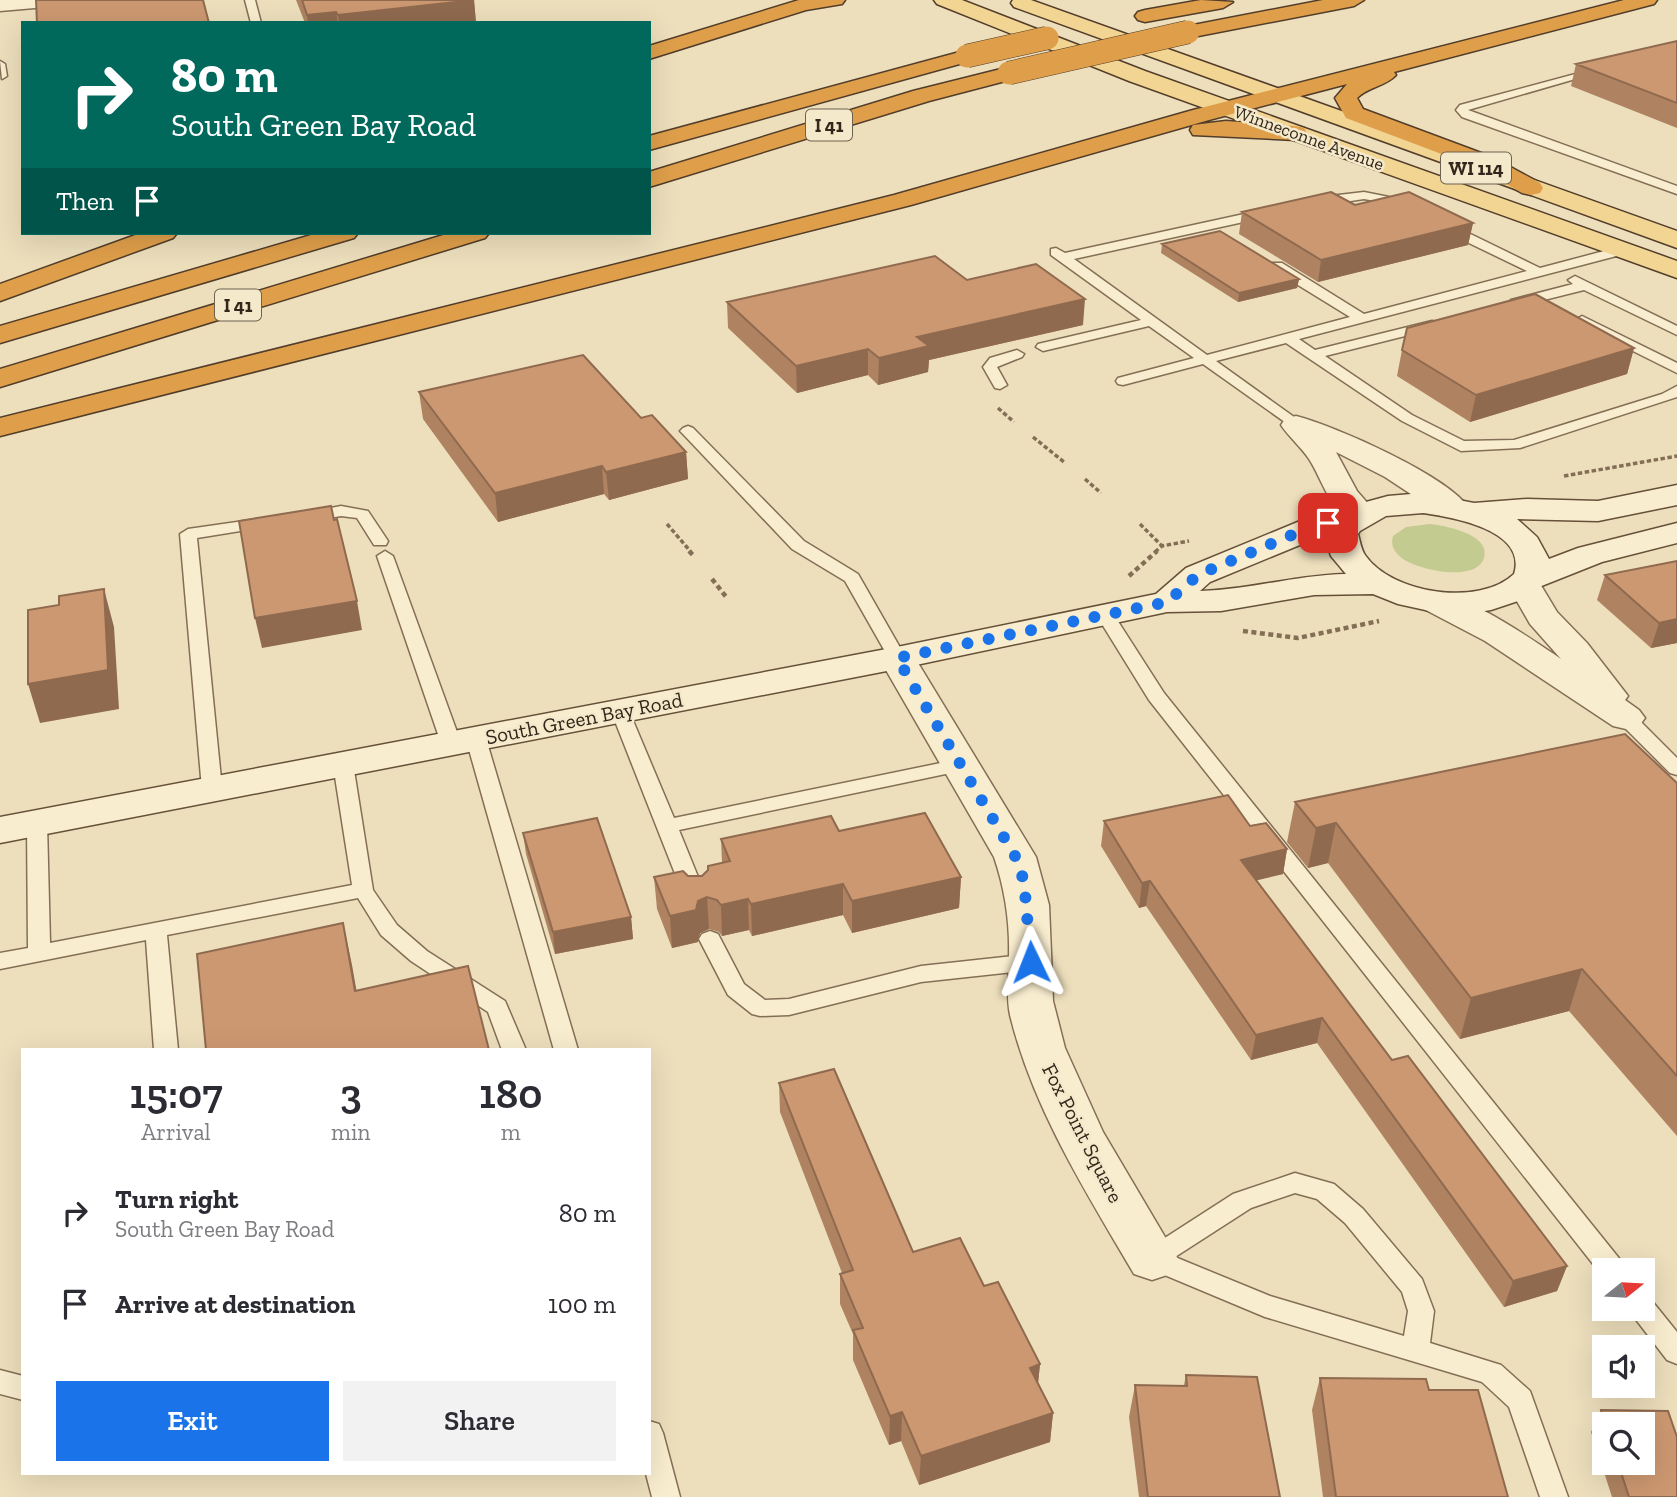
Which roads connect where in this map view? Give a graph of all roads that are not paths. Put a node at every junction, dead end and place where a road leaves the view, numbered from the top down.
1 (58, 0) edge
2 (250, 0) edge
3 (835, 0) edge
4 (944, 0) edge
5 (1013, 0) edge
6 (1232, 0) edge
7 (1354, 0) edge
8 (1647, 0) edge
9 (806, 3) edge
10 (0, 5) edge
11 (255, 21) edge
12 (651, 52) edge
13 (1425, 60) junction
14 (0, 64) edge
15 (1610, 68) edge
16 (2, 76) dead end
17 (1275, 95) junction
18 (1229, 109) junction
19 (1296, 133) junction
20 (651, 142) edge
21 (651, 179) edge
22 (971, 182) junction
23 (1531, 188) junction
24 (1677, 190) edge
25 (1304, 205) edge
26 (1278, 211) edge
27 (1210, 225) junction
28 (159, 235) edge
29 (338, 235) edge
30 (469, 235) edge
31 (1234, 240) edge
32 (1677, 240) edge
33 (1619, 251) junction
34 (1269, 261) edge
35 (1677, 270) edge
36 (1545, 271) junction
37 (1586, 285) junction
38 (0, 293) edge
39 (1538, 298) junction
40 (1498, 308) edge
41 (1363, 319) junction
42 (1152, 321) junction
43 (1445, 321) edge
44 (1677, 331) edge
45 (0, 335) edge
46 (1288, 338) junction
47 (1043, 347) dead end
48 (1017, 354) dead end
49 (1313, 355) junction
50 (1207, 360) junction
51 (1677, 369) edge
52 (0, 378) edge
53 (1123, 382) dead end
54 (1000, 385) dead end
55 (1677, 390) edge
56 (1296, 425) junction
57 (0, 427) edge
58 (688, 431) dead end
59 (1677, 495) edge
60 (1463, 510) junction
61 (1355, 518) junction
62 (1677, 533) edge
63 (1526, 582) junction
64 (1378, 584) junction
65 (1434, 601) junction
66 (1167, 602) junction
67 (1106, 616) junction
68 (897, 658) junction
69 (620, 711) junction
70 (1626, 718) junction
71 (464, 741) junction
72 (343, 764) junction
73 (960, 765) junction
74 (1677, 769) edge
75 (212, 789) junction
76 (37, 823) junction
77 (667, 826) junction
78 (0, 830) edge
79 (363, 890) junction
80 (697, 900) edge
81 (156, 931) junction
82 (710, 939) dead end
83 (39, 953) junction
84 (0, 961) edge
85 (1031, 962) junction
86 (166, 1048) edge
87 (512, 1048) edge
88 (565, 1048) edge
89 (1603, 1258) edge
90 (1152, 1259) junction
91 (1652, 1321) edge
92 (1416, 1350) junction
93 (1677, 1352) edge
94 (0, 1382) edge
95 (21, 1387) edge
96 (651, 1441) edge
97 (666, 1497) edge
98 (1555, 1497) edge

1 - 10 main road
2 - 11 lane
3 - 9 highway
4 - 18 main road, Winneconne Avenue / WI 114
5 - 17 main road, Winneconne Avenue / WI 114
6 - 20 highway, I 41, bridge
7 - 21 highway, I 41, bridge
8 - 13 highway
9 - 12 highway
13 - 17 highway
13 - 23 highway
14 - 16 lane
15 - 24 lane
17 - 18 highway
17 - 23 main road, Winneconne Avenue / WI 114
18 - 19 main road, Winneconne Avenue / WI 114
18 - 22 highway
19 - 22 highway
19 - 33 main road, Winneconne Avenue / WI 114
22 - 57 highway
23 - 32 main road, Winneconne Avenue / WI 114
25 - 36 lane
26 - 27 lane
27 - 31 lane
27 - 42 lane
28 - 38 highway
29 - 45 highway, I 41
30 - 52 highway, I 41
33 - 35 main road, Winneconne Avenue / WI 114
33 - 36 lane
34 - 41 lane
36 - 37 lane
36 - 41 lane
37 - 39 lane
37 - 44 lane
39 - 40 lane
39 - 51 lane
41 - 46 lane
42 - 47 lane
42 - 50 lane
43 - 49 lane
46 - 49 lane
46 - 50 lane
48 - 54 lane
49 - 55 lane
50 - 53 lane
50 - 56 lane
56 - 60 main road
56 - 61 main road
58 - 68 lane
59 - 60 main road
60 - 61 main road, South Green Bay Road
60 - 63 main road
61 - 64 main road
61 - 66 main road, South Green Bay Road
62 - 63 main road
63 - 65 main road
63 - 70 main road
64 - 65 main road
64 - 66 main road, South Green Bay Road
65 - 70 main road
66 - 67 main road, South Green Bay Road
67 - 68 main road, South Green Bay Road
67 - 89 lane
68 - 69 main road, South Green Bay Road
68 - 73 main road, Fox Point Square
69 - 71 main road, South Green Bay Road
69 - 77 lane
70 - 74 lane
71 - 72 main road, South Green Bay Road
71 - 75 lane
71 - 88 lane
72 - 75 main road, South Green Bay Road
72 - 79 lane
73 - 77 lane
73 - 85 main road, Fox Point Square
75 - 76 main road, South Green Bay Road
76 - 78 main road, South Green Bay Road
76 - 83 lane
77 - 80 lane
79 - 81 lane
79 - 87 lane
81 - 83 lane
81 - 86 lane
82 - 85 lane
83 - 84 lane
85 - 90 main road, Fox Point Square
90 - 92 lane
90 - 92 lane
91 - 93 lane
92 - 98 lane
94 - 95 lane
96 - 97 lane

